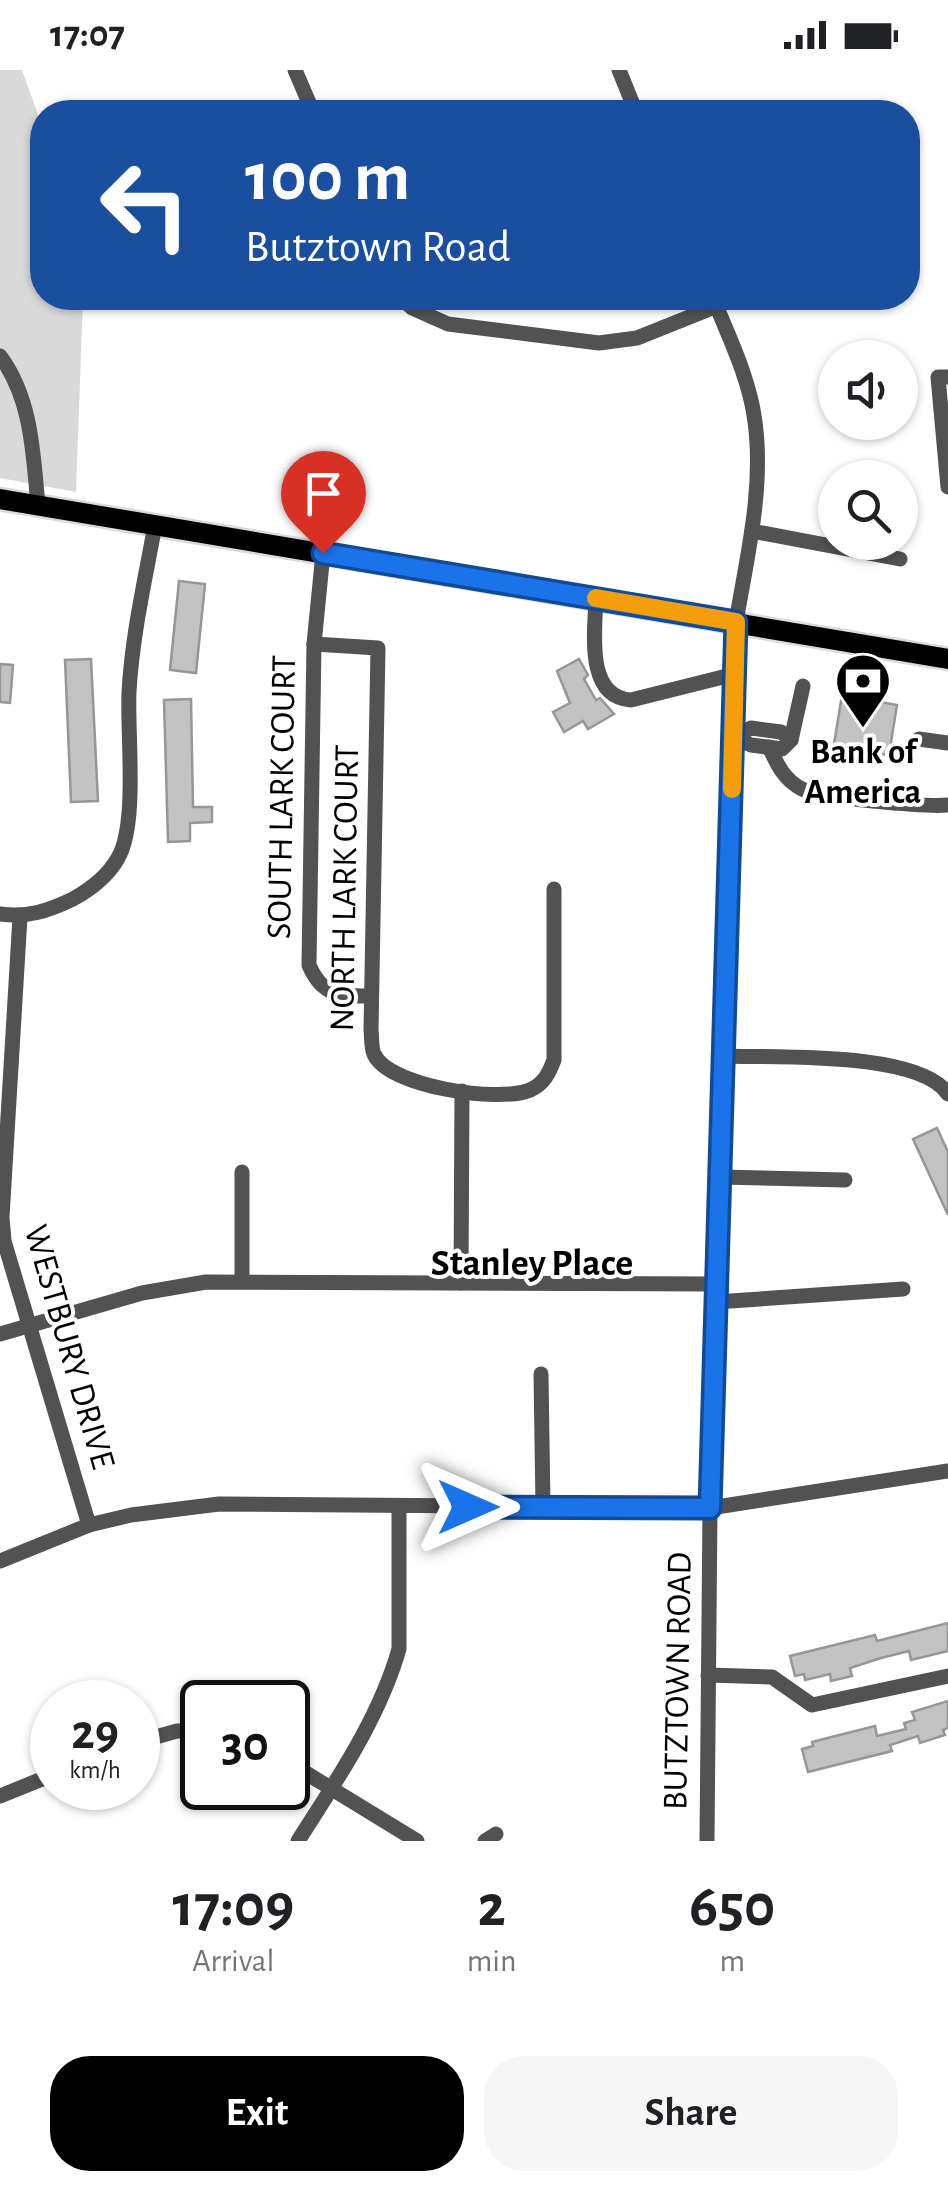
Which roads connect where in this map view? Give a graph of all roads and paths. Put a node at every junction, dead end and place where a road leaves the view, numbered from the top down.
1 (295, 70) edge
2 (619, 70) edge
3 (308, 100) edge
4 (631, 100) edge
5 (416, 310) edge
6 (698, 310) edge
7 (718, 310) edge
8 (0, 356) edge
9 (948, 376) edge
10 (948, 486) edge
11 (0, 499) edge
12 (38, 505) junction
13 (155, 525) junction
14 (752, 530) junction
15 (818, 543) edge
16 (323, 553) junction
17 (596, 598) junction
18 (736, 622) junction
19 (314, 644) junction
20 (948, 659) edge
21 (735, 674) junction
22 (802, 686) dead end
23 (733, 737) junction
24 (919, 739) dead end
25 (791, 740) junction
26 (948, 743) edge
27 (769, 747) junction
28 (948, 805) edge
29 (554, 889) dead end
30 (0, 914) edge
31 (20, 917) junction
32 (371, 996) junction
33 (724, 1056) junction
34 (462, 1090) junction
35 (948, 1094) edge
36 (242, 1172) dead end
37 (720, 1177) junction
38 (844, 1180) dead end
39 (242, 1280) junction
40 (461, 1283) junction
41 (716, 1284) junction
42 (903, 1289) dead end
43 (716, 1302) junction
44 (27, 1326) junction
45 (0, 1334) edge
46 (541, 1374) dead end
47 (948, 1471) edge
48 (399, 1507) junction
49 (543, 1507) junction
50 (710, 1508) junction
51 (89, 1525) junction
52 (0, 1561) edge
53 (708, 1675) junction
54 (948, 1676) edge
55 (310, 1776) edge
56 (30, 1784) edge
57 (331, 1790) junction
58 (0, 1796) edge
59 (298, 1841) edge
60 (417, 1841) edge
61 (707, 1841) edge

1 - 3 street
2 - 4 street
5 - 6 street
7 - 14 street, BUTZTOWN ROAD
8 - 12 street
9 - 10 street
11 - 12 main road
12 - 13 main road
13 - 16 main road
13 - 31 street
14 - 15 street
14 - 18 street, BUTZTOWN ROAD
16 - 17 main road
16 - 19 street, SOUTH LARK COURT
17 - 18 main road
17 - 21 street
18 - 20 main road
18 - 21 street, BUTZTOWN ROAD
19 - 32 street, SOUTH LARK COURT
19 - 32 street, NORTH LARK COURT
21 - 23 street, BUTZTOWN ROAD
22 - 25 street
23 - 25 street
23 - 27 street
23 - 33 street, BUTZTOWN ROAD
24 - 26 street
25 - 27 street
27 - 28 street
29 - 34 street, NORTH LARK COURT
30 - 31 street
31 - 44 street, WESTBURY DRIVE
32 - 34 street, NORTH LARK COURT
33 - 35 street
33 - 37 street, BUTZTOWN ROAD
34 - 40 street
36 - 39 street
37 - 38 street
37 - 41 street, BUTZTOWN ROAD
39 - 40 street
39 - 44 street
40 - 41 street
41 - 43 street, BUTZTOWN ROAD
42 - 43 street
43 - 50 street, BUTZTOWN ROAD
44 - 45 street
44 - 51 street, WESTBURY DRIVE
46 - 49 street
47 - 50 street
48 - 49 street
48 - 51 street
48 - 57 street
49 - 50 street
50 - 53 street, BUTZTOWN ROAD
51 - 52 street
53 - 54 street
53 - 61 street, BUTZTOWN ROAD
55 - 57 street
56 - 58 street
57 - 59 street
57 - 60 street

